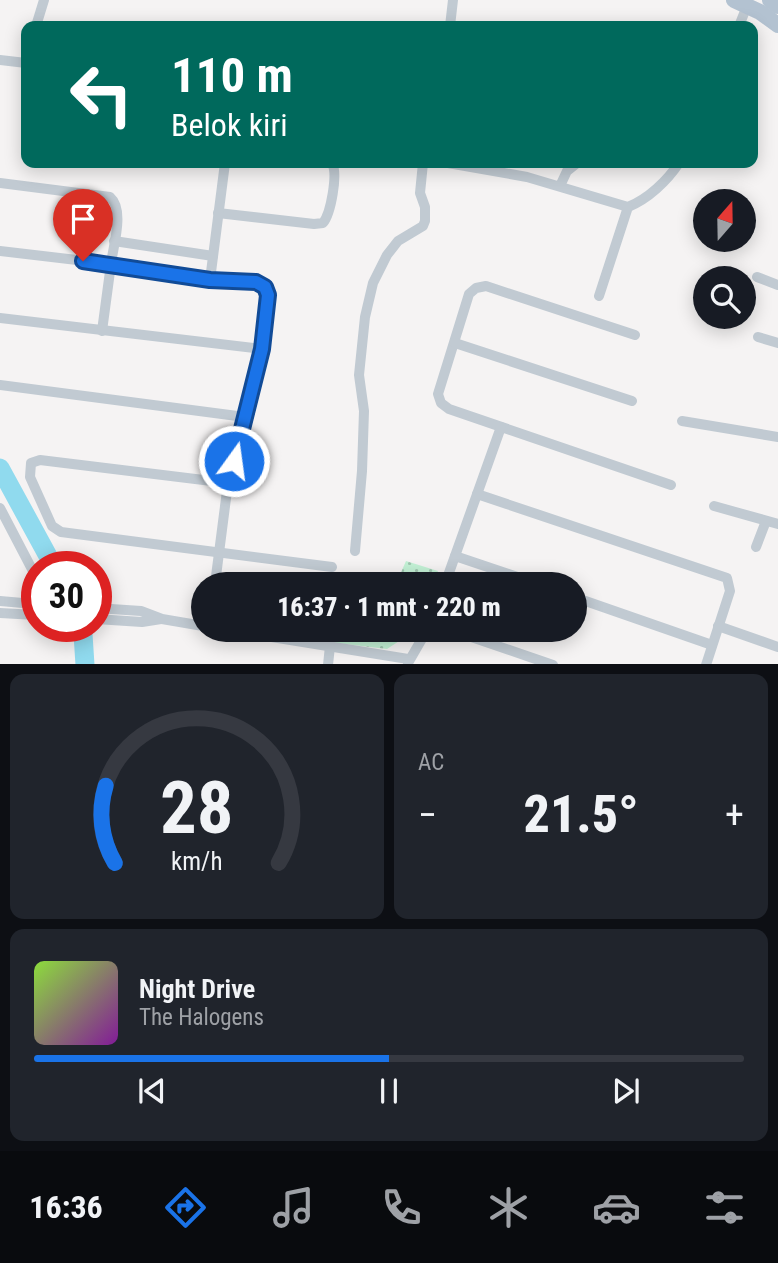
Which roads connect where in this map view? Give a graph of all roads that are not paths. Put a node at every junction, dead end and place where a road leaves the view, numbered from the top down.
1 (44, 0) edge
2 (453, 0) edge
3 (770, 0) edge
4 (741, 3) edge
5 (778, 6) edge
6 (38, 21) edge
7 (451, 21) edge
8 (739, 21) edge
9 (777, 23) edge
10 (0, 60) edge
11 (21, 62) edge
12 (224, 168) edge
13 (334, 168) edge
14 (422, 168) edge
15 (477, 168) edge
16 (571, 168) edge
17 (675, 168) edge
18 (0, 184) edge
19 (560, 186) junction
20 (628, 207) junction
21 (218, 213) junction
22 (114, 241) junction
23 (0, 251) edge
24 (213, 256) junction
25 (111, 264) junction
26 (757, 277) dead end
27 (210, 280) junction
28 (778, 285) edge
29 (599, 296) dead end
30 (0, 318) edge
31 (102, 331) junction
32 (635, 335) dead end
33 (758, 337) dead end
34 (456, 343) junction
35 (778, 343) edge
36 (262, 349) junction
37 (0, 385) edge
38 (632, 401) dead end
39 (245, 417) junction
40 (681, 421) dead end
41 (501, 427) junction
42 (778, 437) edge
43 (228, 483) junction
44 (671, 485) dead end
45 (477, 494) junction
46 (714, 506) dead end
47 (1, 513) edge
48 (766, 521) junction
49 (778, 524) edge
50 (756, 547) dead end
51 (22, 551) edge
52 (355, 551) dead end
53 (218, 553) junction
54 (455, 556) junction
55 (332, 566) dead end
56 (216, 572) edge
57 (449, 572) edge
58 (502, 572) edge
59 (0, 601) edge
60 (587, 602) edge
61 (21, 603) edge
62 (112, 609) edge
63 (0, 613) edge
64 (21, 614) edge
65 (162, 619) junction
66 (112, 620) edge
67 (191, 624) edge
68 (718, 626) junction
69 (304, 642) edge
70 (420, 642) edge
71 (487, 642) edge
72 (712, 645) junction
73 (330, 646) junction
74 (778, 647) edge
75 (408, 662) edge
76 (328, 664) edge
77 (553, 664) edge
78 (706, 664) edge

1 - 6 street
2 - 7 street
3 - 5 main road
4 - 8 street
4 - 9 main road
10 - 11 street
12 - 21 street
13 - 21 street
14 - 52 street
15 - 19 street
16 - 19 street
17 - 20 street
18 - 22 street
19 - 20 street
20 - 29 street
21 - 24 street
22 - 24 street
22 - 25 street
23 - 25 street
24 - 27 street
25 - 27 street
25 - 31 street
26 - 28 street
27 - 36 street
30 - 31 street
31 - 36 street
32 - 34 street
33 - 35 street
34 - 38 street
34 - 41 street
36 - 39 street
37 - 39 street
39 - 43 street
40 - 42 street
41 - 44 street
41 - 45 street
43 - 53 street
43 - 53 street
45 - 54 street
45 - 68 street
46 - 48 street
47 - 51 street
48 - 49 street
48 - 50 street
53 - 55 street
53 - 56 street
54 - 57 street
54 - 58 street
59 - 61 street
60 - 72 street
62 - 65 street
63 - 64 street
65 - 66 street
65 - 67 street
68 - 72 street
68 - 74 street
69 - 73 street
70 - 75 street
71 - 77 street
72 - 78 street
73 - 75 street
73 - 76 street

